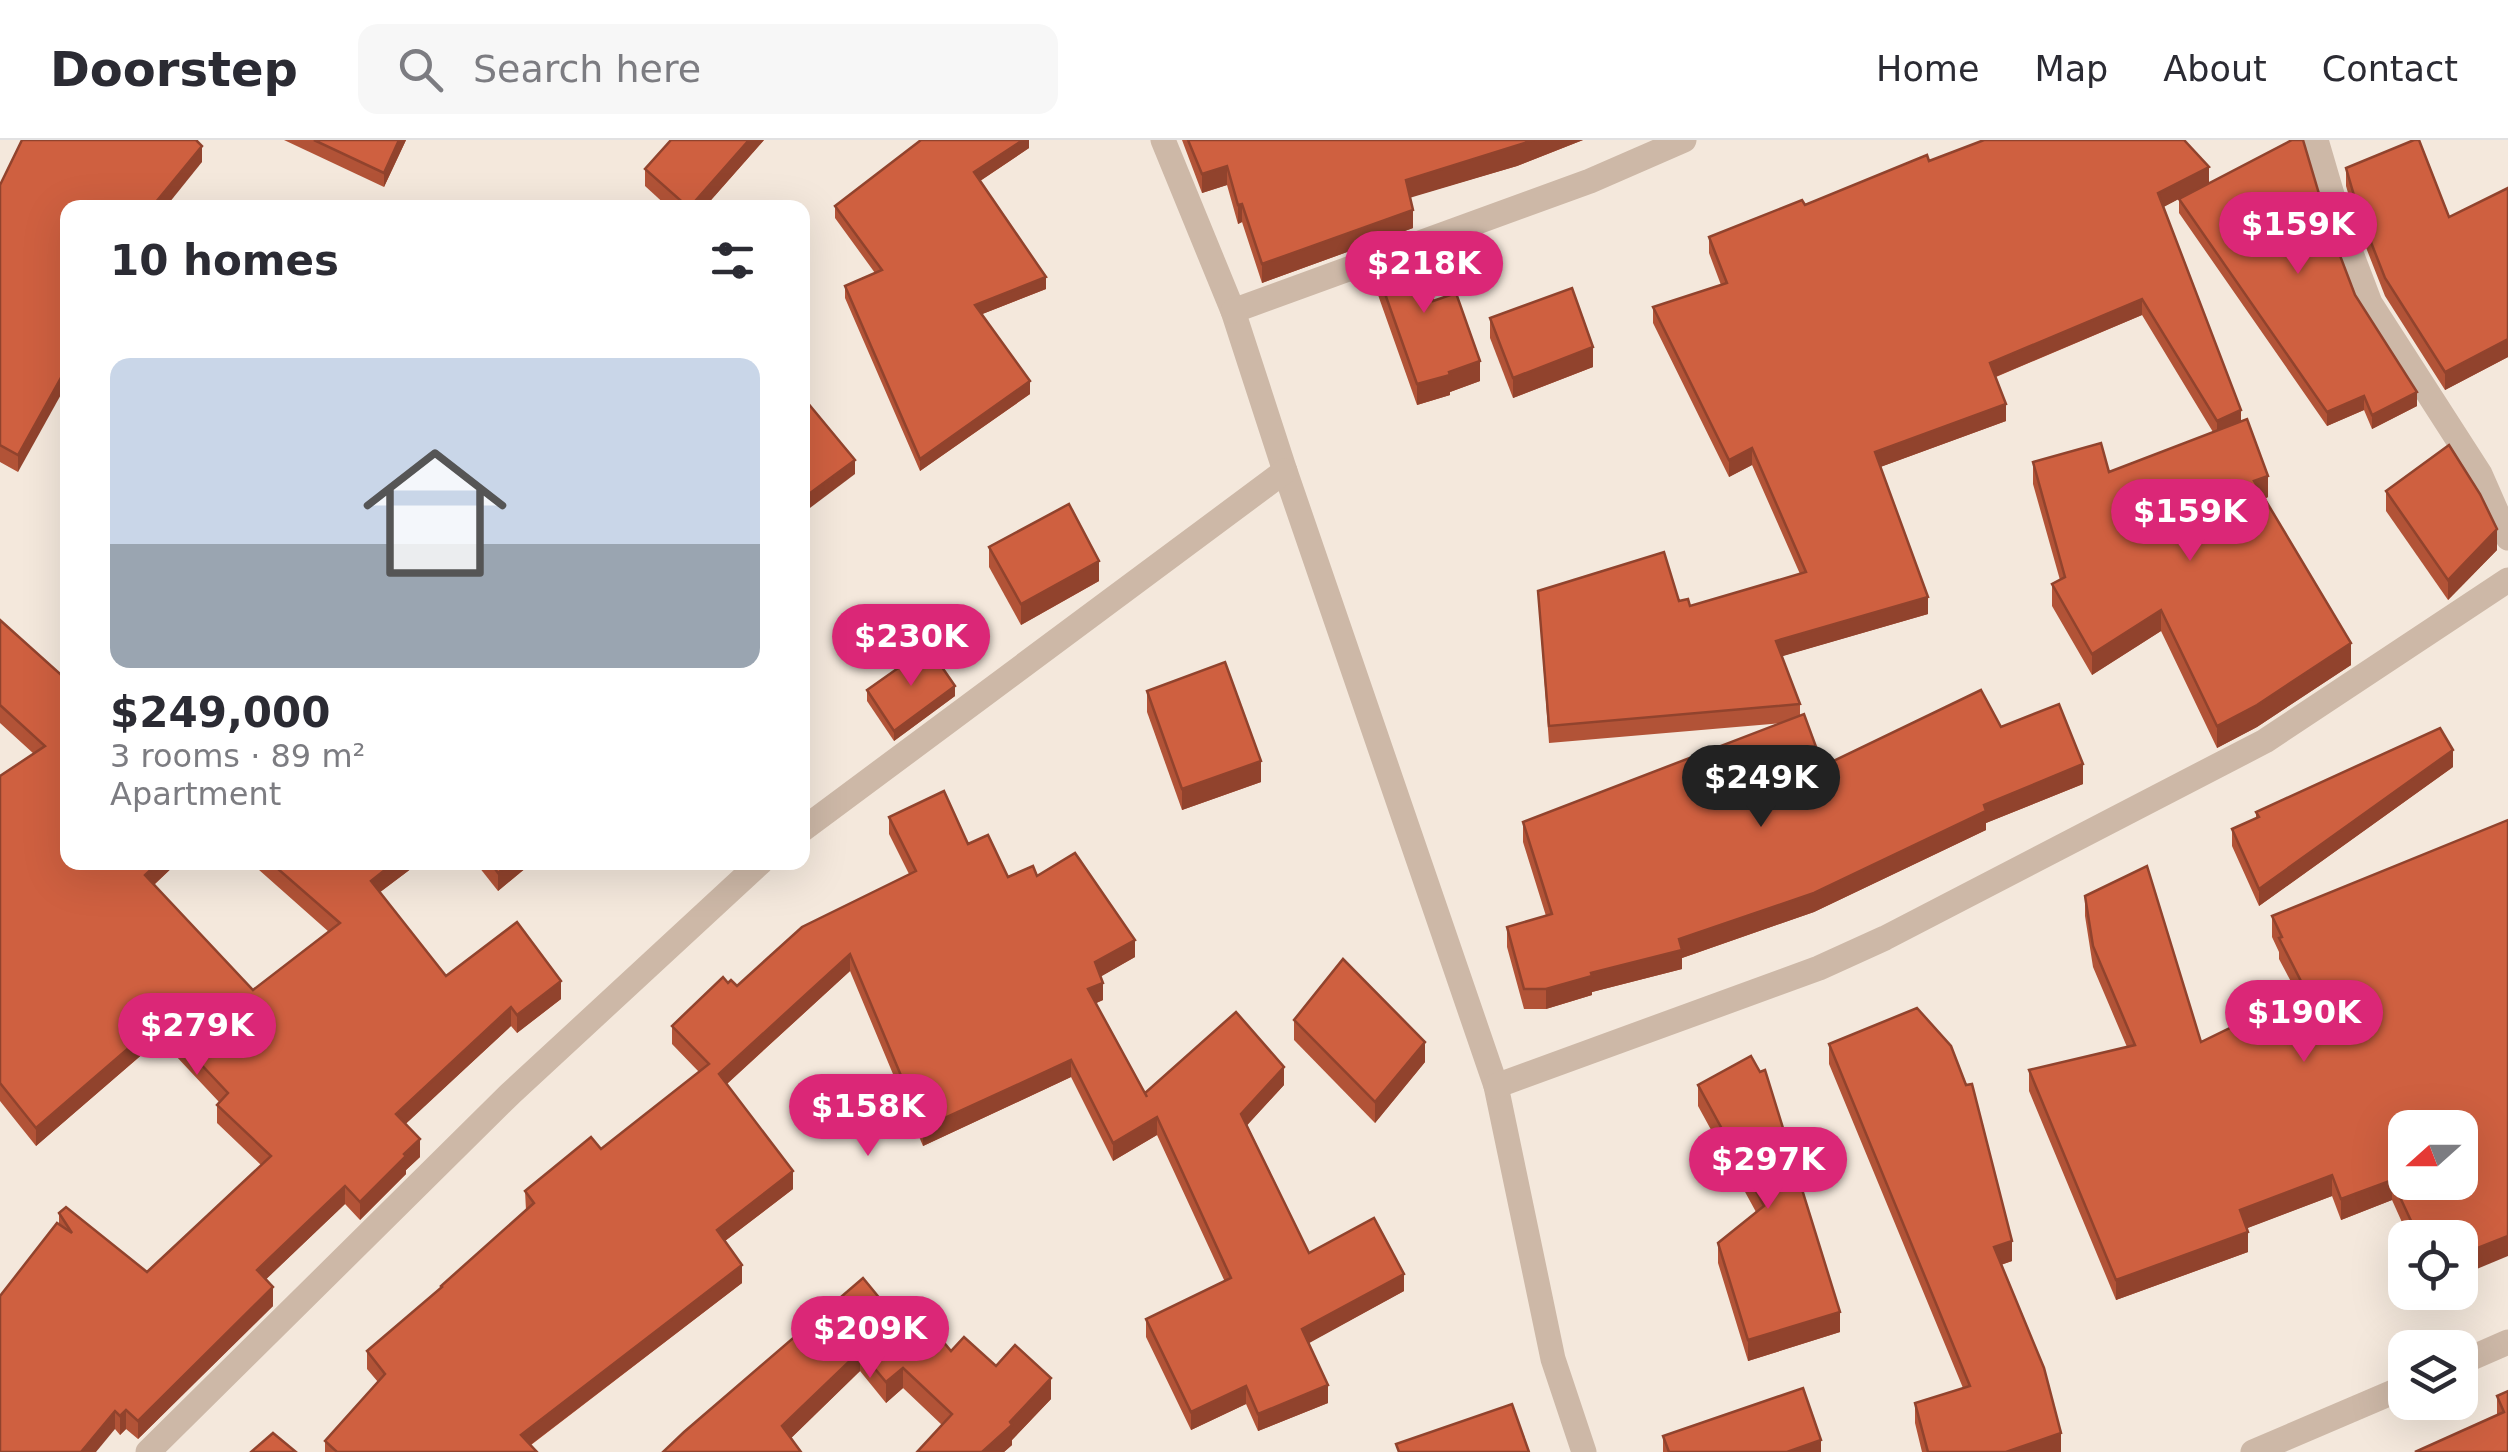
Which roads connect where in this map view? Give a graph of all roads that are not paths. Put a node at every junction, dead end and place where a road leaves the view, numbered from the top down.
1 (1163, 140) edge
2 (1684, 140) edge
3 (2316, 140) edge
4 (1233, 311) junction
5 (1285, 471) junction
6 (2508, 538) edge
7 (2508, 580) edge
8 (810, 824) edge
9 (752, 870) edge
10 (1496, 1086) junction
11 (2508, 1342) edge
12 (2478, 1355) edge
13 (2388, 1394) edge
14 (148, 1452) edge
15 (1584, 1452) edge
16 (2252, 1452) edge

1 - 4 street
2 - 4 street
3 - 6 street
4 - 5 street
5 - 8 street
5 - 10 street
7 - 10 street
9 - 14 street
10 - 15 street
11 - 12 street
13 - 16 street

